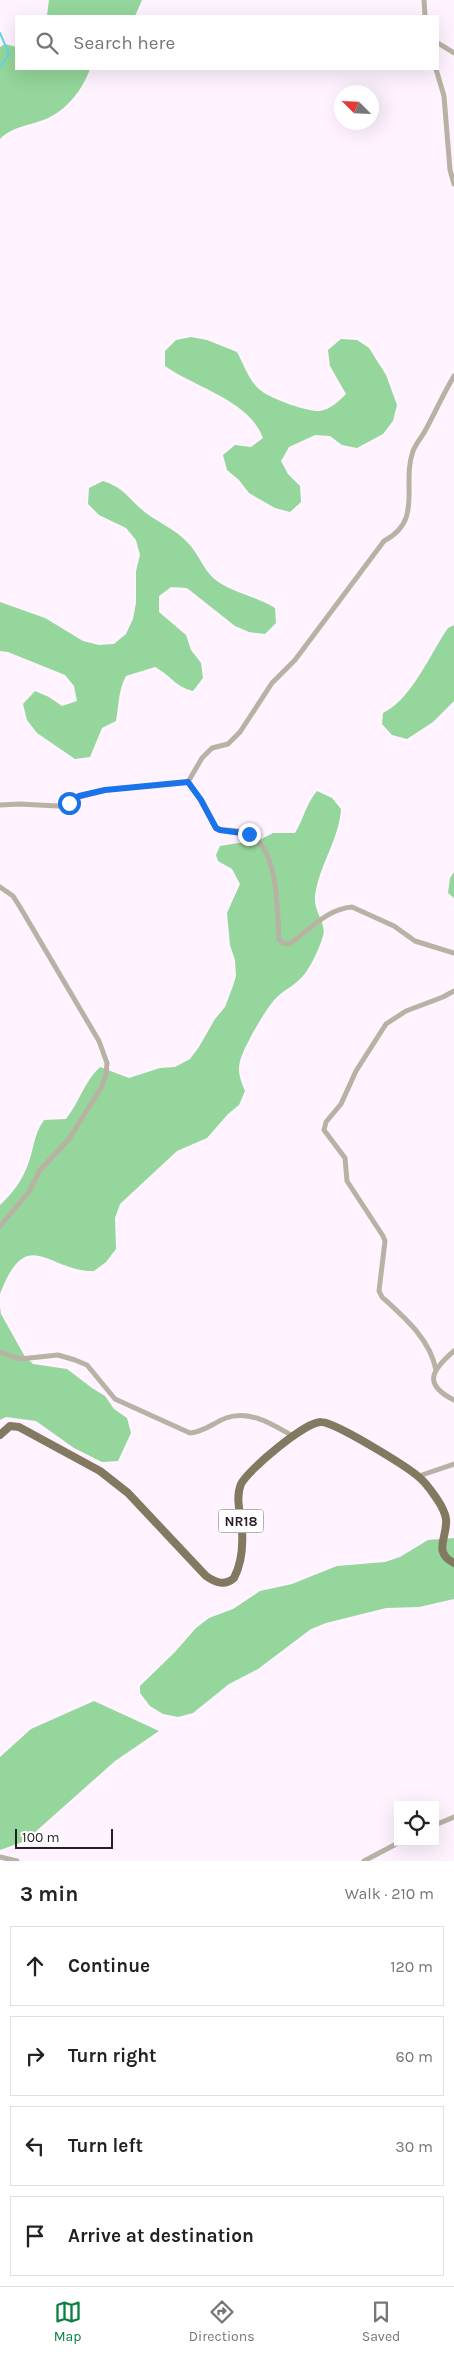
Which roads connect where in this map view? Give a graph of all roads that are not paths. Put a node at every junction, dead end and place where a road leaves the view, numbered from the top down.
1 (424, 0) edge
2 (426, 15) edge
3 (439, 44) edge
4 (454, 53) edge
5 (436, 70) edge
6 (454, 184) edge
7 (454, 376) edge
8 (188, 782) junction
9 (0, 805) edge
10 (0, 887) edge
11 (454, 953) edge
12 (454, 990) edge
13 (0, 1226) edge
14 (454, 1351) edge
15 (0, 1352) edge
16 (436, 1370) junction
17 (454, 1400) edge
18 (0, 1435) edge
19 (293, 1436) junction
20 (454, 1464) edge
21 (419, 1476) junction
22 (454, 1563) edge
23 (454, 1817) edge
24 (439, 1823) edge
25 (394, 1845) edge
26 (0, 1857) edge
27 (17, 1861) edge
28 (364, 1861) edge

1 - 2 street
3 - 4 street
5 - 6 street
7 - 8 street
8 - 9 street
8 - 11 street
10 - 13 street
12 - 16 street
14 - 16 street
15 - 19 street
16 - 17 street
18 - 19 main road, NR18
19 - 21 main road, NR18
20 - 21 street
21 - 22 main road, NR18
23 - 24 street
25 - 28 street
26 - 27 street

